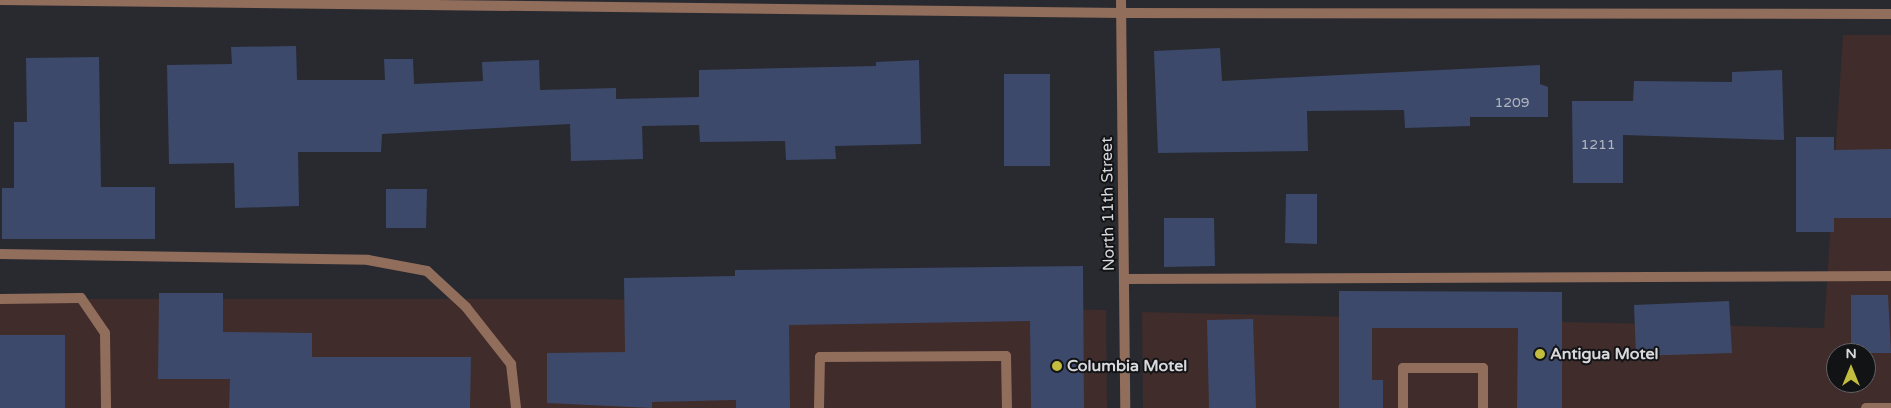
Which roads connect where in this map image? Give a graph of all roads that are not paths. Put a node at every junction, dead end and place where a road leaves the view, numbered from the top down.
1 (0, 0) edge
2 (1121, 0) edge
3 (1122, 13) junction
4 (1891, 14) edge
5 (0, 254) edge
6 (1891, 276) edge
7 (1124, 279) junction
8 (0, 299) edge
9 (106, 408) edge
10 (516, 408) edge
11 (819, 408) edge
12 (1008, 408) edge
13 (1125, 408) edge
14 (1403, 408) edge
15 (1483, 408) edge
16 (1866, 408) edge
17 (1891, 408) edge

1 - 3 street
2 - 3 street, North 11th Street
3 - 4 street
3 - 7 street, North 11th Street
5 - 10 street
6 - 7 street
7 - 13 street, North 11th Street
8 - 9 street
11 - 12 street
14 - 15 street
16 - 17 street

